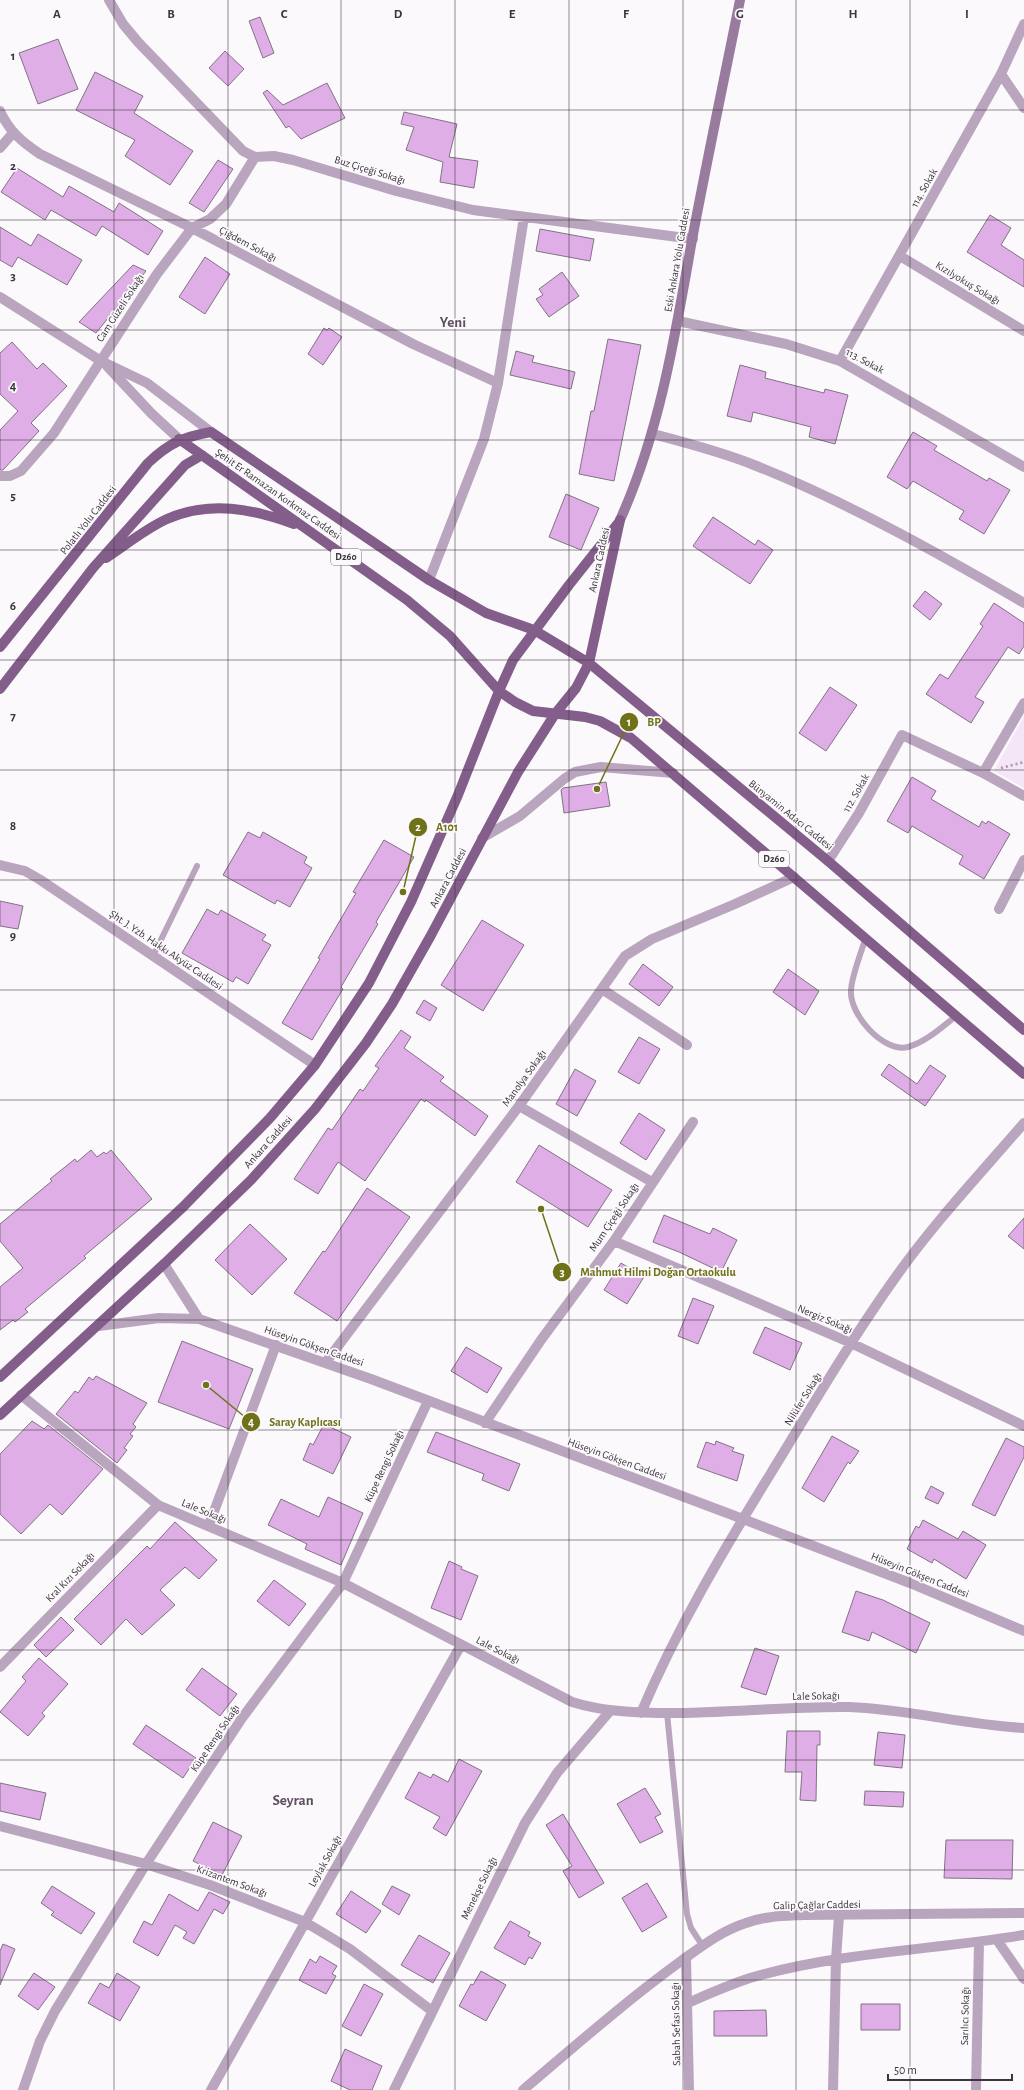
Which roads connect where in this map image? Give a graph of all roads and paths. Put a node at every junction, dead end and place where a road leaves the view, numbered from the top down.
1 (109, 0) edge
2 (740, 0) edge
3 (1024, 24) edge
4 (1001, 74) junction
5 (1024, 108) edge
6 (0, 111) edge
7 (13, 133) junction
8 (0, 148) edge
9 (255, 157) junction
10 (524, 217) junction
11 (192, 228) junction
12 (692, 239) junction
13 (900, 256) junction
14 (0, 297) edge
15 (678, 321) junction
16 (1024, 331) edge
17 (101, 361) junction
18 (840, 361) junction
19 (498, 383) junction
20 (211, 432) junction
21 (653, 434) junction
22 (179, 439) junction
23 (202, 455) junction
24 (1024, 467) edge
25 (5, 476) edge
26 (620, 520) junction
27 (307, 529) junction
28 (93, 568) junction
29 (429, 580) junction
30 (1024, 603) edge
31 (534, 630) junction
32 (0, 647) edge
33 (589, 663) junction
34 (0, 689) edge
35 (499, 691) junction
36 (1024, 703) edge
37 (555, 714) junction
38 (673, 773) junction
39 (983, 773) junction
40 (1024, 796) edge
41 (482, 838) junction
42 (1024, 860) edge
43 (828, 861) junction
44 (0, 865) edge
45 (197, 866) dead end
46 (794, 877) junction
47 (999, 909) dead end
48 (866, 937) junction
49 (153, 956) junction
50 (602, 989) junction
51 (956, 1016) junction
52 (1024, 1030) edge
53 (687, 1045) dead end
54 (315, 1065) junction
55 (1024, 1074) edge
56 (519, 1106) junction
57 (693, 1122) dead end
58 (1024, 1123) edge
59 (652, 1182) junction
60 (614, 1241) junction
61 (164, 1264) junction
62 (199, 1319) junction
63 (99, 1326) junction
64 (851, 1343) junction
65 (276, 1345) junction
66 (326, 1362) junction
67 (0, 1377) edge
68 (21, 1395) junction
69 (428, 1401) junction
70 (0, 1415) edge
71 (485, 1423) junction
72 (1024, 1426) edge
73 (158, 1505) junction
74 (743, 1518) junction
75 (209, 1525) junction
76 (342, 1584) junction
77 (1024, 1632) edge
78 (461, 1645) junction
79 (0, 1667) edge
80 (610, 1712) junction
81 (641, 1713) junction
82 (667, 1713) junction
83 (1024, 1728) edge
84 (0, 1826) edge
85 (146, 1864) junction
86 (1024, 1913) edge
87 (839, 1916) junction
88 (305, 1922) junction
89 (1024, 1935) edge
90 (997, 1940) junction
91 (979, 1942) junction
92 (702, 1945) junction
93 (686, 1958) junction
94 (836, 1959) junction
95 (1024, 1978) edge
96 (688, 2003) junction
97 (432, 2011) junction
98 (23, 2090) edge
99 (211, 2090) edge
100 (394, 2090) edge
101 (523, 2090) edge
102 (690, 2090) edge
103 (834, 2090) edge
104 (976, 2090) edge

1 - 9 street
2 - 12 main road, Eski Ankara Yolu Caddesi
3 - 4 street, 114. Sokak
4 - 5 street
4 - 13 street, 114. Sokak
6 - 7 street, Çiğdem Sokağı
7 - 8 street
7 - 11 street, Çiğdem Sokağı
9 - 10 street, Buz Çiçeği Sokağı
9 - 11 street, Cam Güzeli Sokağı
10 - 12 street, Buz Çiçeği Sokağı
10 - 19 street
11 - 17 street, Cam Güzeli Sokağı
11 - 19 street, Çiğdem Sokağı
12 - 15 main road, Eski Ankara Yolu Caddesi
13 - 16 street, Kızılyokuş Sokağı
13 - 18 street, 114. Sokak
14 - 17 street, Şehit Er Ramazan Korkmaz Caddesi
15 - 18 street, 113. Sokak
15 - 21 main road, Eski Ankara Yolu Caddesi
17 - 20 street, Şehit Er Ramazan Korkmaz Caddesi
17 - 22 street, Şehit Er Ramazan Korkmaz Caddesi
17 - 25 street, Cam Güzeli Sokağı
18 - 24 street, 113. Sokak
19 - 29 street
20 - 22 main road, Polatlı Yolu Caddesi
20 - 29 main road, Şehit Er Ramazan Korkmaz Caddesi / D260
21 - 26 main road, Eski Ankara Yolu Caddesi
21 - 30 street
22 - 23 main road, Şehit Er Ramazan Korkmaz Caddesi / D260
22 - 32 main road, Polatlı Yolu Caddesi
23 - 27 main road, Şehit Er Ramazan Korkmaz Caddesi / D260
23 - 28 main road
26 - 31 main road, Ankara Caddesi
26 - 33 main road, Ankara Caddesi
27 - 28 main road, D260
27 - 35 main road, Şehit Er Ramazan Korkmaz Caddesi / D260
28 - 34 main road, D260
29 - 31 main road, Şehit Er Ramazan Korkmaz Caddesi / D260
31 - 33 main road, Bünyamin Adacı Caddesi / D260
31 - 35 main road, Ankara Caddesi
33 - 37 main road, Ankara Caddesi
33 - 43 main road, Bünyamin Adacı Caddesi / D260
35 - 37 main road, D260
35 - 54 main road, Ankara Caddesi
36 - 39 street
37 - 38 main road, D260
37 - 41 main road, Ankara Caddesi
38 - 41 street
38 - 46 main road, D260
39 - 40 street
39 - 43 street, 112. Sokak
41 - 61 main road, Ankara Caddesi
42 - 47 street
43 - 52 main road, Bünyamin Adacı Caddesi / D260
44 - 49 street, Şht. J. Yzb. Hakkı Akyüz Caddesi
45 - 49 lane
46 - 48 main road, D260
46 - 50 street, Manolya Sokağı
48 - 51 main road, D260
48 - 51 lane
49 - 54 street, Şht. J. Yzb. Hakkı Akyüz Caddesi
50 - 53 street
50 - 56 street, Manolya Sokağı
51 - 55 main road, D260
54 - 67 main road, Ankara Caddesi
56 - 59 street
56 - 66 street, Manolya Sokağı
57 - 59 street, Mum Çiçeği Sokağı
58 - 64 street, Nilüfer Sokağı
59 - 60 street, Mum Çiçeği Sokağı
60 - 64 street, Nergiz Sokağı
60 - 71 street, Mum Çiçeği Sokağı
61 - 62 street
61 - 63 main road, Ankara Caddesi
62 - 63 street, Hüseyin Gökşen Caddesi
62 - 65 street, Hüseyin Gökşen Caddesi
63 - 68 main road, Ankara Caddesi
64 - 72 street, Nergiz Sokağı
64 - 74 street, Nilüfer Sokağı
65 - 66 street, Hüseyin Gökşen Caddesi
65 - 75 street
66 - 69 street, Hüseyin Gökşen Caddesi
68 - 70 main road, Ankara Caddesi
68 - 73 street, Lale Sokağı
69 - 71 street, Hüseyin Gökşen Caddesi
69 - 76 street, Küpe Rengi Sokağı
71 - 74 street, Hüseyin Gökşen Caddesi
73 - 75 street, Lale Sokağı
73 - 79 street, Kral Kızı Sokağı
74 - 77 street, Hüseyin Gökşen Caddesi
74 - 81 street, Nilüfer Sokağı
75 - 76 street, Lale Sokağı
76 - 78 street, Lale Sokağı
76 - 85 street, Küpe Rengi Sokağı
78 - 80 street, Lale Sokağı
78 - 88 street, Leylak Sokağı
80 - 81 street, Lale Sokağı
80 - 97 street, Menekşe Sokağı
81 - 82 street, Lale Sokağı
82 - 83 street, Lale Sokağı
82 - 92 lane
84 - 85 street, Krizantem Sokağı
85 - 88 street, Krizantem Sokağı
85 - 98 street, Küpe Rengi Sokağı
86 - 87 street, Galip Çağlar Caddesi
87 - 92 street, Galip Çağlar Caddesi
87 - 94 street
88 - 97 street, Krizantem Sokağı
88 - 99 street, Leylak Sokağı
89 - 90 street
90 - 91 street
90 - 95 street
91 - 94 street
91 - 104 street, Sarılıcı Sokağı
92 - 93 street, Galip Çağlar Caddesi
93 - 96 street, Sabah Sefası Sokağı
93 - 101 street, Galip Çağlar Caddesi
94 - 96 street
94 - 103 street
96 - 102 street, Sabah Sefası Sokağı
97 - 100 street, Menekşe Sokağı

